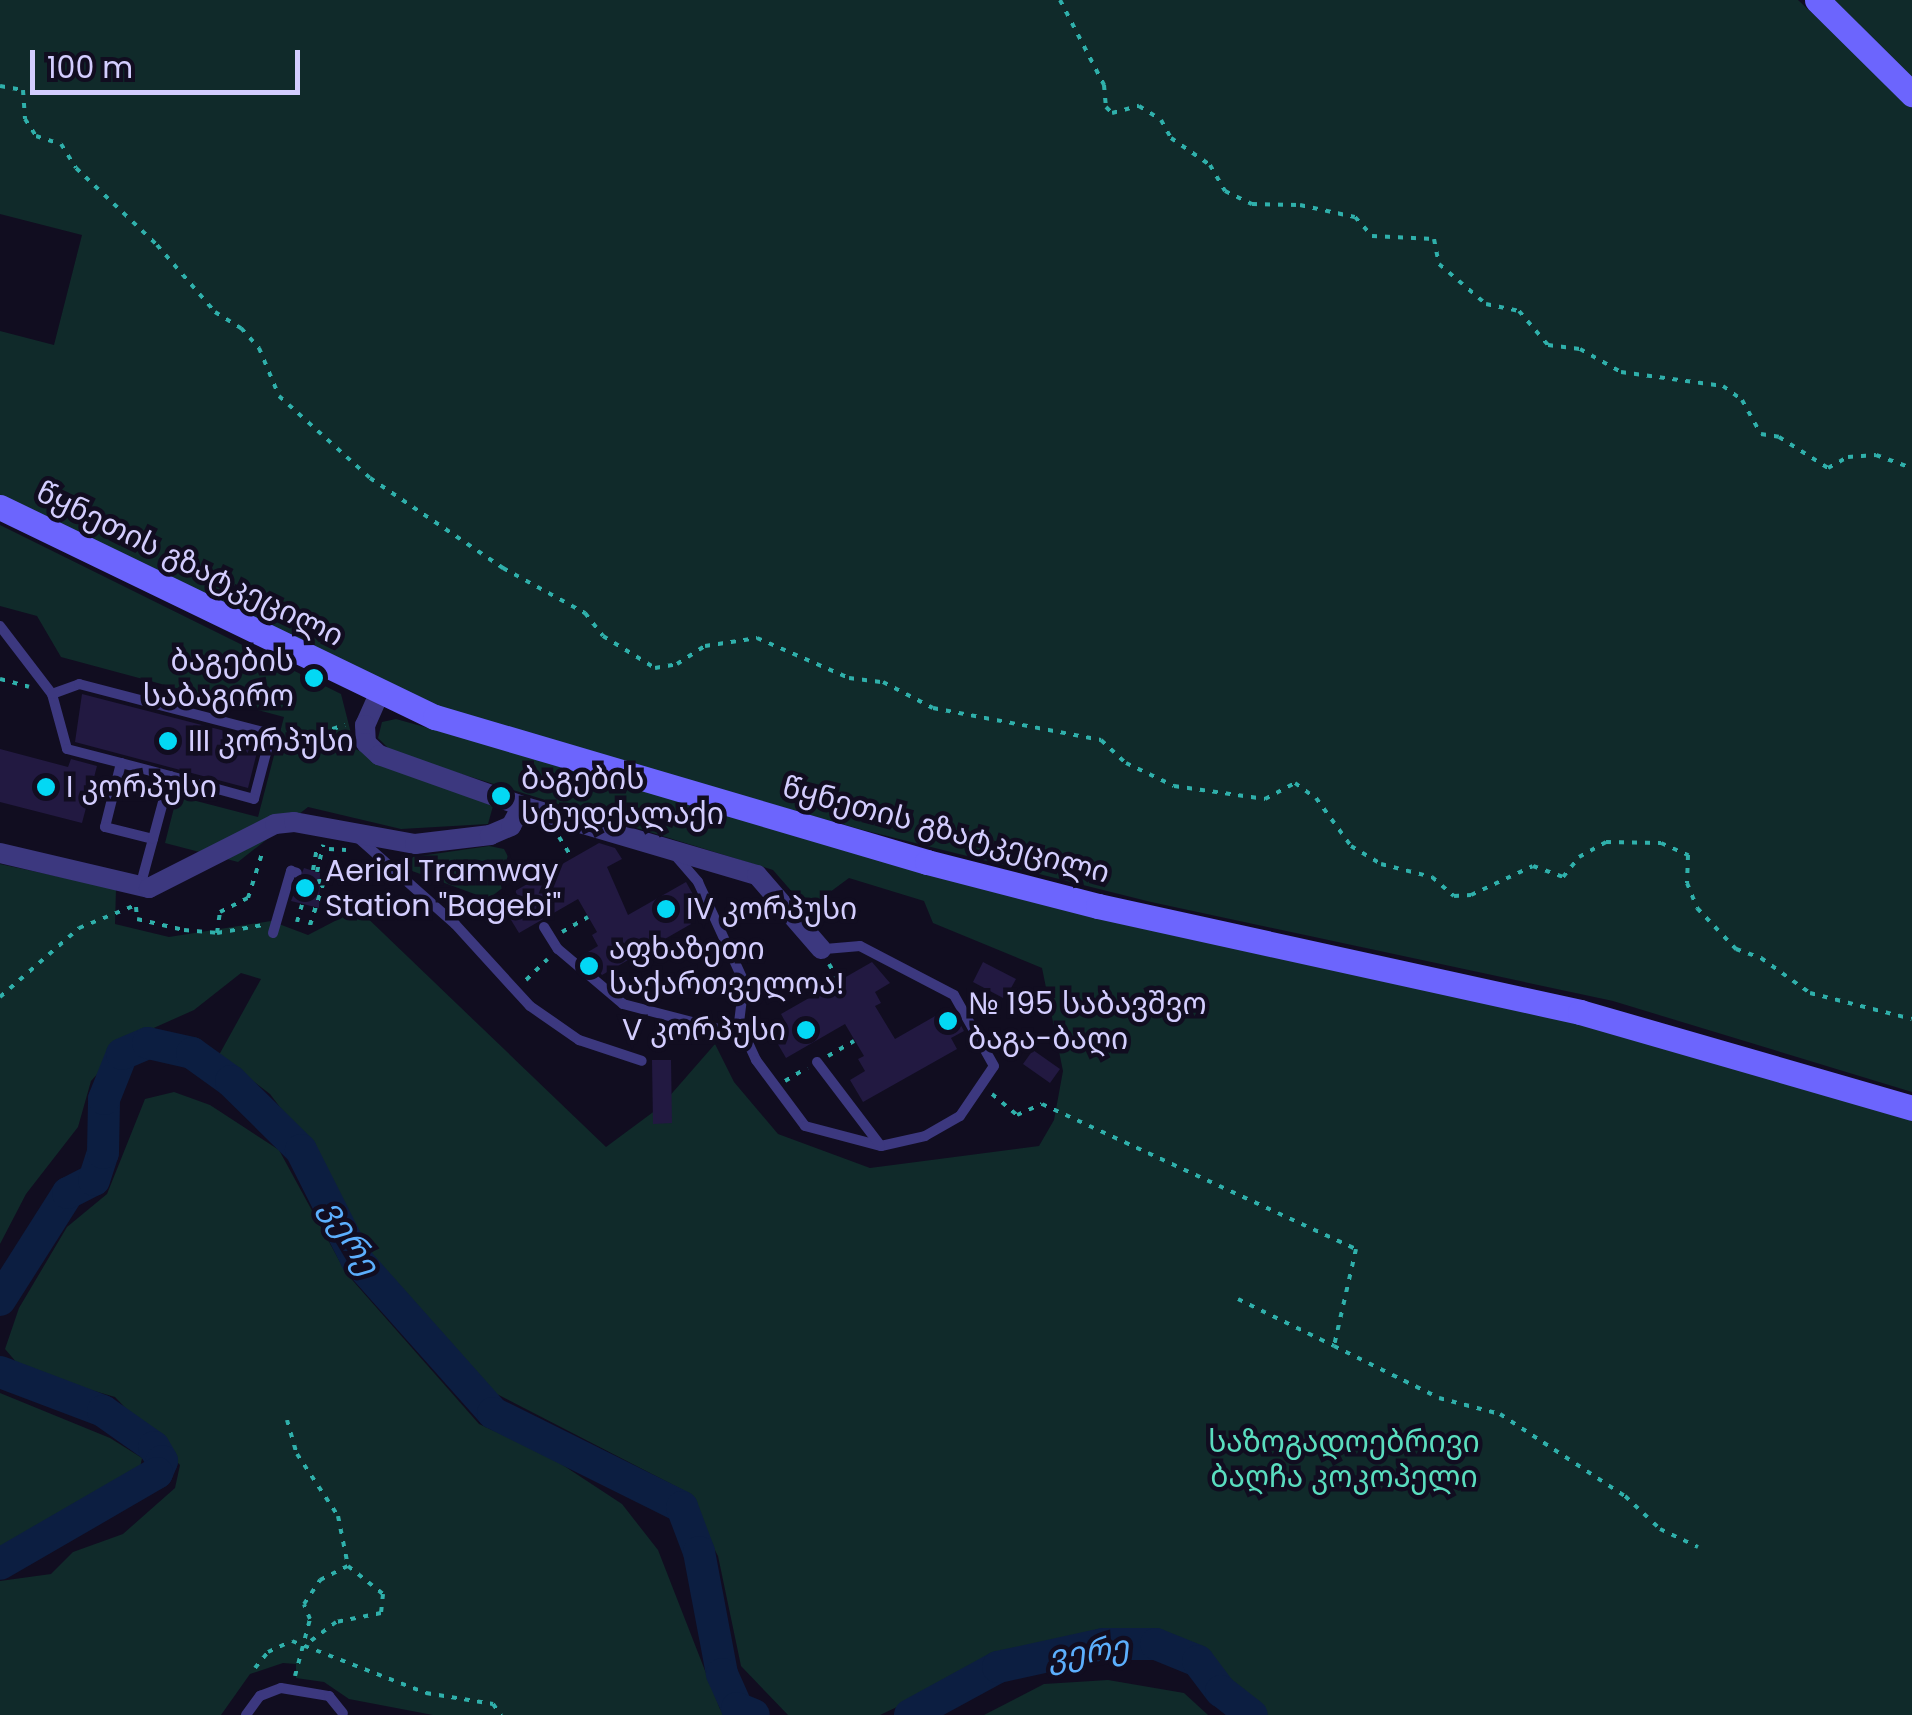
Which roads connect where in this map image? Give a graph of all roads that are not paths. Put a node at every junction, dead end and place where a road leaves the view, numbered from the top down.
1 (1817, 0) edge
2 (1912, 94) edge
3 (0, 506) edge
4 (0, 626) edge
5 (52, 694) junction
6 (379, 694) junction
7 (121, 763) junction
8 (170, 776) junction
9 (522, 806) junction
10 (357, 837) junction
11 (153, 839) junction
12 (666, 844) junction
13 (0, 853) edge
14 (297, 873) dead end
15 (138, 896) junction
16 (544, 926) dead end
17 (273, 927) road end
18 (820, 949) joint
19 (739, 1022) junction
20 (642, 1061) dead end
21 (817, 1062) road end
22 (1912, 1108) edge
23 (881, 1146) junction
24 (342, 1714) edge
25 (246, 1715) edge

1 - 2 main road
3 - 6 main road, წყნეთის გზატკეცილი
4 - 5 lane
5 - 7 lane
5 - 8 lane
6 - 9 street
6 - 22 main road, წყნეთის გზატკეცილი
7 - 8 lane
7 - 11 lane
8 - 11 lane
9 - 10 street
9 - 12 street
10 - 15 street
10 - 20 lane
11 - 15 lane
12 - 18 street
12 - 19 lane
13 - 15 street
14 - 17 lane
16 - 19 lane
18 - 23 lane
19 - 23 lane
21 - 23 lane
24 - 25 lane

